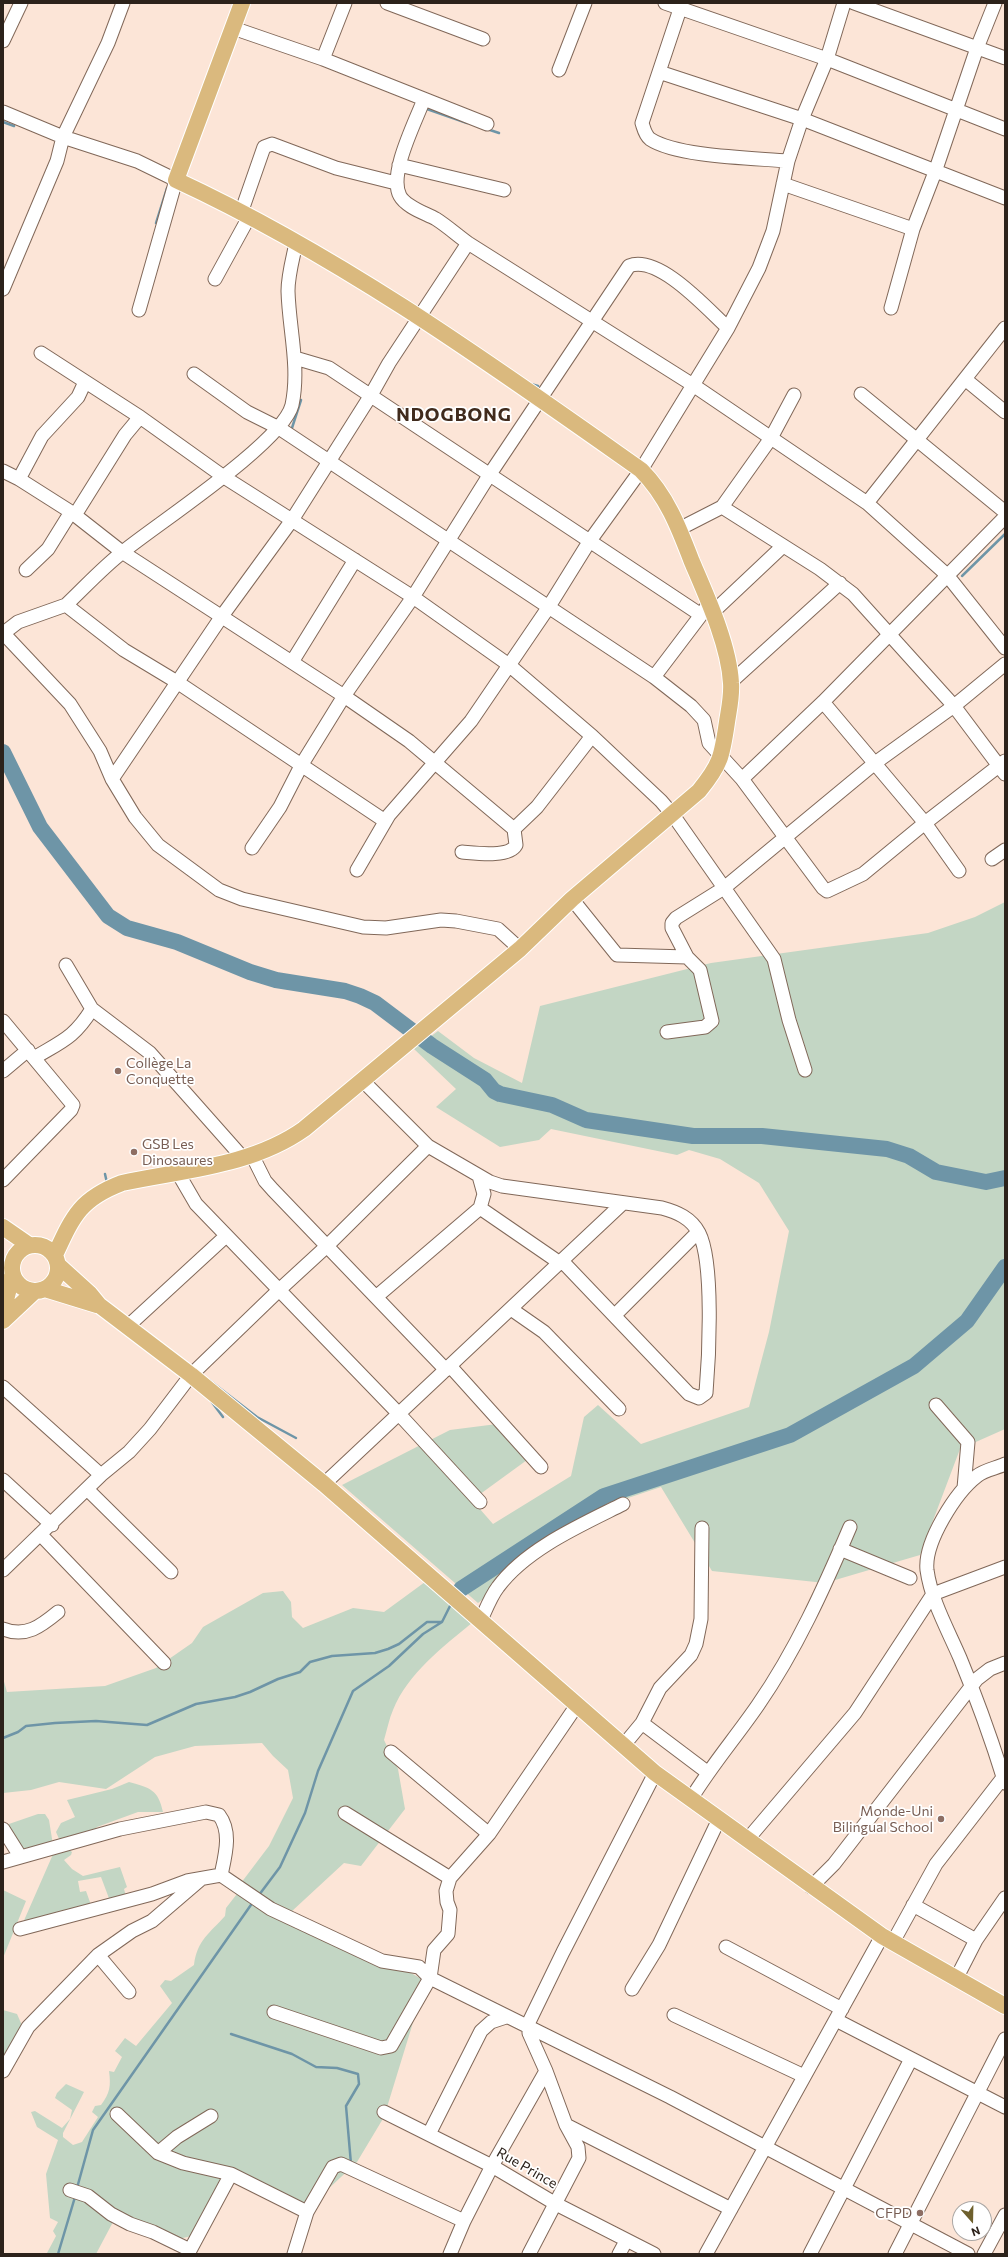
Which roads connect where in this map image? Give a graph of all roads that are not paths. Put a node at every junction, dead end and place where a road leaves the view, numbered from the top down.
1 (21, 3) edge
2 (123, 3) edge
3 (242, 3) edge
4 (345, 3) edge
5 (387, 3) edge
6 (585, 3) edge
7 (665, 3) edge
8 (844, 3) edge
9 (854, 3) edge
10 (995, 3) edge
11 (681, 5) edge
12 (413, 8) edge
13 (233, 28) junction
14 (483, 39) dead end
15 (3, 41) edge
16 (977, 48) junction
17 (1005, 58) edge
18 (323, 59) junction
19 (827, 59) junction
20 (559, 70) dead end
21 (659, 72) junction
22 (424, 99) junction
23 (957, 110) junction
24 (3, 112) edge
25 (802, 119) junction
26 (487, 124) dead end
27 (1005, 129) edge
28 (63, 137) junction
29 (788, 161) junction
30 (399, 165) junction
31 (935, 172) junction
32 (176, 180) junction
33 (396, 183) junction
34 (783, 184) junction
35 (504, 190) dead end
36 (1005, 198) edge
37 (245, 215) junction
38 (913, 229) junction
39 (296, 243) junction
40 (468, 243) junction
41 (215, 280) dead end
42 (3, 289) edge
43 (890, 308) dead end
44 (139, 310) dead end
45 (420, 317) junction
46 (591, 319) junction
47 (728, 328) junction
48 (1005, 328) edge
49 (41, 354) dead end
50 (295, 358) junction
51 (194, 374) dead end
52 (965, 379) junction
53 (85, 382) junction
54 (693, 385) junction
55 (861, 394) dead end
56 (371, 395) junction
57 (794, 395) dead end
58 (540, 400) junction
59 (1005, 412) edge
60 (140, 417) junction
61 (279, 428) junction
62 (771, 438) junction
63 (916, 440) junction
64 (329, 462) junction
65 (641, 470) junction
66 (3, 471) edge
67 (490, 474) junction
68 (224, 477) junction
69 (19, 479) junction
70 (867, 503) junction
71 (722, 507) junction
72 (1005, 512) edge
73 (73, 514) junction
74 (1005, 517) edge
75 (292, 520) junction
76 (679, 528) junction
77 (450, 542) junction
78 (589, 542) junction
79 (783, 546) junction
80 (122, 552) junction
81 (355, 560) junction
82 (26, 570) dead end
83 (948, 575) junction
84 (840, 583) junction
85 (413, 597) junction
86 (66, 605) junction
87 (548, 608) junction
88 (708, 610) junction
89 (222, 616) junction
90 (890, 635) junction
91 (1005, 648) edge
92 (292, 662) junction
93 (509, 664) junction
94 (1005, 664) edge
95 (654, 677) junction
96 (177, 682) junction
97 (731, 682) junction
98 (344, 696) junction
99 (823, 702) junction
100 (954, 706) junction
101 (592, 736) junction
102 (722, 757) junction
103 (434, 762) junction
104 (875, 763) junction
105 (302, 764) junction
106 (1003, 767) edge
107 (112, 779) junction
108 (742, 779) junction
109 (673, 815) junction
110 (385, 821) junction
111 (925, 823) junction
112 (514, 830) junction
113 (786, 839) junction
114 (252, 848) dead end
115 (1005, 850) edge
116 (462, 852) dead end
117 (992, 859) dead end
118 (357, 870) dead end
119 (959, 870) dead end
120 (724, 888) junction
121 (572, 899) junction
122 (520, 949) junction
123 (687, 957) junction
124 (66, 965) dead end
125 (92, 1009) junction
126 (3, 1021) edge
127 (667, 1032) dead end
128 (31, 1054) junction
129 (805, 1070) dead end
130 (3, 1071) edge
131 (363, 1081) junction
132 (428, 1146) junction
133 (247, 1156) junction
134 (178, 1173) junction
135 (479, 1176) junction
136 (3, 1180) edge
137 (624, 1203) junction
138 (480, 1208) junction
139 (69, 1224) junction
140 (3, 1226) edge
141 (698, 1232) junction
142 (226, 1236) junction
143 (33, 1245) junction
144 (327, 1246) junction
145 (3, 1253) edge
146 (56, 1260) junction
147 (561, 1262) junction
148 (12, 1271) junction
149 (40, 1290) junction
150 (278, 1291) junction
151 (376, 1297) junction
152 (99, 1305) junction
153 (511, 1309) junction
154 (3, 1312) edge
155 (615, 1315) junction
156 (3, 1320) edge
157 (127, 1327) junction
158 (448, 1368) junction
159 (191, 1375) junction
160 (3, 1387) edge
161 (936, 1405) dead end
162 (619, 1409) dead end
163 (399, 1414) junction
164 (1005, 1464) edge
165 (541, 1467) dead end
166 (101, 1475) junction
167 (3, 1480) edge
168 (324, 1484) junction
169 (964, 1488) junction
170 (88, 1490) junction
171 (480, 1502) dead end
172 (623, 1504) dead end
173 (52, 1525) junction
174 (850, 1526) dead end
175 (702, 1528) dead end
176 (40, 1534) junction
177 (840, 1549) junction
178 (1005, 1567) edge
179 (3, 1570) edge
180 (171, 1572) dead end
181 (910, 1578) dead end
182 (933, 1594) junction
183 (58, 1612) dead end
184 (481, 1620) junction
185 (3, 1629) edge
186 (164, 1663) dead end
187 (1005, 1663) edge
188 (972, 1688) junction
189 (577, 1705) junction
190 (642, 1723) junction
191 (623, 1746) junction
192 (391, 1752) dead end
193 (707, 1772) junction
194 (656, 1773) junction
195 (1004, 1778) edge
196 (691, 1800) junction
197 (345, 1812) dead end
198 (719, 1819) junction
199 (3, 1828) edge
200 (489, 1834) junction
201 (747, 1840) junction
202 (20, 1856) junction
203 (3, 1862) edge
204 (221, 1876) junction
205 (450, 1878) junction
206 (202, 1879) junction
207 (811, 1887) junction
208 (1005, 1898) edge
209 (913, 1905) junction
210 (20, 1929) dead end
211 (887, 1939) junction
212 (976, 1940) junction
213 (726, 1947) dead end
214 (98, 1955) junction
215 (430, 1978) junction
216 (956, 1979) junction
217 (632, 1990) dead end
218 (129, 1992) dead end
219 (1005, 2006) edge
220 (274, 2012) dead end
221 (839, 2014) junction
222 (674, 2015) dead end
223 (506, 2017) junction
224 (529, 2027) junction
225 (1005, 2039) edge
226 (911, 2059) junction
227 (3, 2071) edge
228 (546, 2071) junction
229 (804, 2076) junction
230 (979, 2093) junction
231 (1005, 2106) edge
232 (384, 2112) dead end
233 (118, 2114) dead end
234 (211, 2116) dead end
235 (566, 2125) junction
236 (429, 2134) junction
237 (764, 2148) junction
238 (158, 2153) junction
239 (492, 2166) junction
240 (231, 2174) junction
241 (843, 2188) junction
242 (70, 2190) dead end
243 (556, 2204) junction
244 (731, 2209) junction
245 (307, 2212) junction
246 (1005, 2215) edge
247 (464, 2221) junction
248 (911, 2225) junction
249 (626, 2241) junction
250 (189, 2252) edge
251 (294, 2254) edge
252 (450, 2254) edge
253 (529, 2254) edge
254 (619, 2254) edge
255 (654, 2254) edge
256 (706, 2254) edge
257 (810, 2254) edge
258 (895, 2254) edge
259 (968, 2254) edge
260 (984, 2254) edge

1 - 15 street
2 - 28 street
3 - 13 main road
4 - 18 street
5 - 12 street
6 - 20 street
7 - 11 street
8 - 19 street
9 - 16 street
10 - 16 street
11 - 19 street
11 - 21 street
12 - 14 street
13 - 18 street
13 - 32 main road
16 - 17 street
16 - 23 street
18 - 22 street
19 - 23 street
19 - 25 street
21 - 25 street
21 - 29 street
22 - 26 street
22 - 30 street
23 - 27 street
23 - 31 street
24 - 28 street
25 - 29 street
25 - 31 street
28 - 32 street
28 - 42 street
29 - 34 street
30 - 33 street
30 - 35 street
31 - 36 street
31 - 38 street
32 - 37 main road
32 - 44 street
33 - 37 street
33 - 40 street
34 - 38 street
34 - 47 street
37 - 39 main road
37 - 41 street
38 - 43 street
39 - 45 main road
39 - 50 street
40 - 45 street
40 - 46 street
45 - 56 street
45 - 58 main road
46 - 47 street
46 - 54 street
46 - 58 street
47 - 54 street
48 - 52 street
49 - 53 street
50 - 56 street
50 - 61 street
51 - 61 street
52 - 59 street
52 - 63 street
53 - 60 street
53 - 69 street
54 - 62 street
54 - 65 street
55 - 63 street
56 - 64 street
56 - 67 street
57 - 62 street
58 - 65 main road
58 - 67 street
60 - 68 street
60 - 73 street
61 - 64 street
61 - 68 street
62 - 70 street
62 - 71 street
63 - 70 street
63 - 72 street
64 - 75 street
64 - 77 street
65 - 76 main road
65 - 78 street
66 - 69 street
67 - 77 street
67 - 78 street
68 - 75 street
68 - 80 street
69 - 73 street
70 - 83 street
71 - 76 street
71 - 79 street
73 - 80 street
73 - 82 street
74 - 83 street
75 - 81 street
75 - 89 street
76 - 88 main road
77 - 85 street
77 - 87 street
78 - 87 street
78 - 88 street
79 - 84 street
79 - 88 street
80 - 86 street
80 - 89 street
81 - 85 street
81 - 92 street
83 - 90 street
83 - 91 street
84 - 90 street
84 - 97 street
85 - 93 street
85 - 98 street
86 - 96 street
86 - 107 street
87 - 93 street
87 - 95 street
88 - 95 street
88 - 97 main road
89 - 92 street
89 - 96 street
90 - 99 street
90 - 100 street
92 - 98 street
93 - 101 street
93 - 103 street
94 - 100 street
95 - 102 street
96 - 105 street
96 - 107 street
97 - 102 main road
98 - 103 street
98 - 105 street
99 - 104 street
99 - 108 street
100 - 104 street
100 - 106 street
101 - 109 street
101 - 112 street
102 - 108 street
102 - 109 main road
103 - 110 street
103 - 112 street
104 - 111 street
104 - 113 street
105 - 110 street
105 - 114 street
106 - 111 street
107 - 122 street
108 - 113 street
109 - 120 street
109 - 121 main road
110 - 118 street
111 - 113 street
111 - 119 street
112 - 116 street
113 - 120 street
115 - 117 street
120 - 123 street
120 - 129 street
121 - 122 main road
121 - 123 street
122 - 131 main road
123 - 127 street
124 - 125 street
125 - 128 street
125 - 133 street
126 - 128 street
128 - 130 street
128 - 136 street
131 - 132 street
131 - 133 main road
132 - 135 street
132 - 144 street
133 - 134 main road
133 - 144 street
134 - 139 main road
134 - 142 street
135 - 137 street
135 - 138 street
137 - 141 street
137 - 147 street
138 - 147 street
138 - 151 street
139 - 143 main road
139 - 146 main road
140 - 143 main road
141 - 155 street
141 - 155 street
142 - 150 street
142 - 157 street
143 - 146 main road
143 - 148 main road
144 - 150 street
144 - 151 street
145 - 148 main road
146 - 149 main road
146 - 152 main road
147 - 153 street
147 - 155 street
148 - 149 main road
148 - 154 main road
149 - 152 main road
149 - 156 main road
150 - 159 street
150 - 163 street
151 - 158 street
152 - 157 main road
153 - 158 street
153 - 162 street
157 - 159 main road
158 - 163 street
158 - 165 street
159 - 166 street
159 - 168 main road
160 - 166 street
161 - 169 street
163 - 168 street
163 - 171 street
164 - 169 street
166 - 170 street
167 - 173 street
168 - 184 main road
169 - 182 street
170 - 173 street
170 - 180 street
172 - 184 street
173 - 176 street
174 - 177 street
175 - 190 street
176 - 179 street
176 - 186 street
177 - 181 street
177 - 193 street
178 - 182 street
182 - 188 street
182 - 201 street
183 - 185 street
184 - 189 main road
187 - 188 street
188 - 195 street
188 - 207 street
189 - 191 main road
189 - 200 street
190 - 191 street
190 - 193 street
191 - 194 main road
192 - 200 street
193 - 196 street
194 - 196 main road
194 - 224 street
195 - 209 street
196 - 198 main road
197 - 205 street
198 - 201 main road
198 - 217 street
199 - 202 street
200 - 205 street
201 - 207 main road
202 - 203 street
202 - 204 street
204 - 206 street
204 - 215 street
205 - 215 street
206 - 210 street
206 - 214 street
207 - 211 main road
208 - 212 street
209 - 211 street
209 - 212 street
211 - 216 main road
211 - 221 street
212 - 216 street
213 - 221 street
214 - 218 street
214 - 227 street
215 - 220 street
215 - 223 street
216 - 219 main road
221 - 226 street
221 - 229 street
222 - 229 street
223 - 224 street
223 - 236 street
224 - 228 street
224 - 237 street
225 - 230 street
226 - 230 street
226 - 241 street
228 - 235 street
228 - 239 street
229 - 237 street
230 - 231 street
230 - 248 street
232 - 236 street, Rue Prince
233 - 238 street
234 - 238 street
235 - 243 street
235 - 244 street
236 - 239 street, Rue Prince
237 - 241 street
237 - 244 street
238 - 240 street
239 - 243 street, Rue Prince
239 - 247 street
240 - 245 street
240 - 250 street
241 - 248 street
241 - 257 street
242 - 250 street
243 - 249 street, Rue Prince
243 - 253 street
244 - 256 street
245 - 247 street
245 - 251 street
246 - 260 street
247 - 252 street
248 - 258 street
248 - 259 street
249 - 254 street
249 - 255 street, Rue Prince

